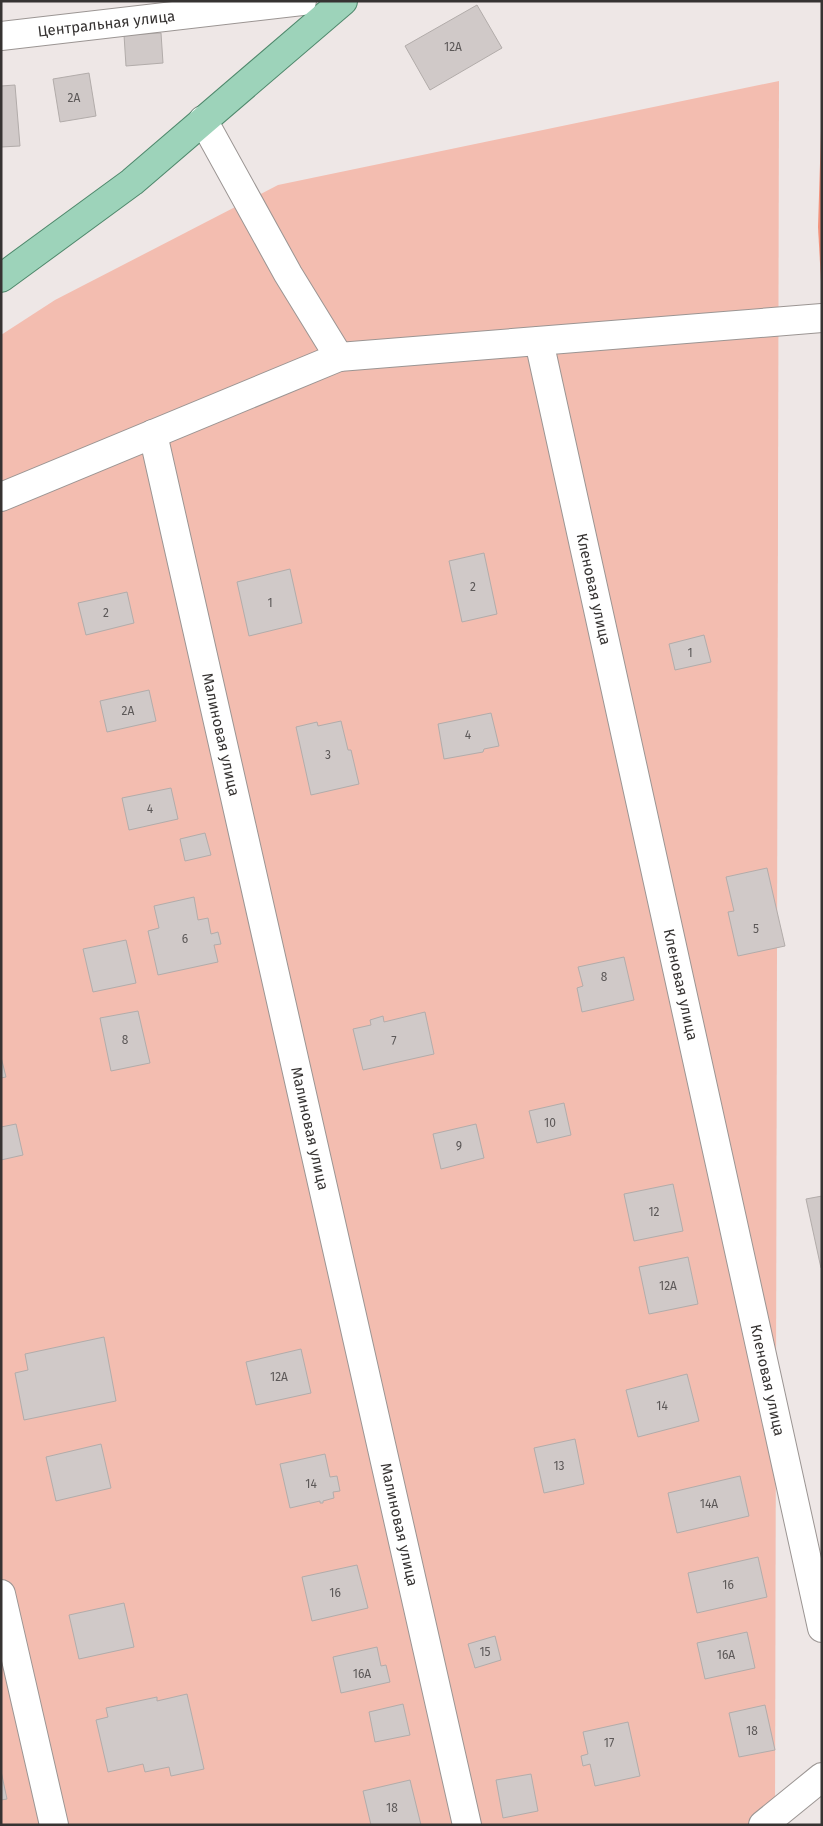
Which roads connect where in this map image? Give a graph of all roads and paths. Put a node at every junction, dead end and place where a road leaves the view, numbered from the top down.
1 (302, 1) edge
2 (343, 1) edge
3 (1, 36) edge
4 (203, 120) junction
5 (1, 278) edge
6 (822, 318) edge
7 (539, 341) junction
8 (339, 357) junction
9 (153, 434) junction
10 (1, 497) edge
11 (1, 1594) edge
12 (822, 1628) edge
13 (822, 1778) edge
14 (54, 1825) edge
15 (467, 1825) edge
16 (762, 1825) edge

1 - 3 street, Центральная улица
2 - 4 main road
4 - 5 main road
4 - 8 street
6 - 7 street
7 - 8 street
7 - 12 street, Кленовая улица
8 - 9 street
9 - 10 street
9 - 15 street, Малиновая улица
11 - 14 street
13 - 16 street

